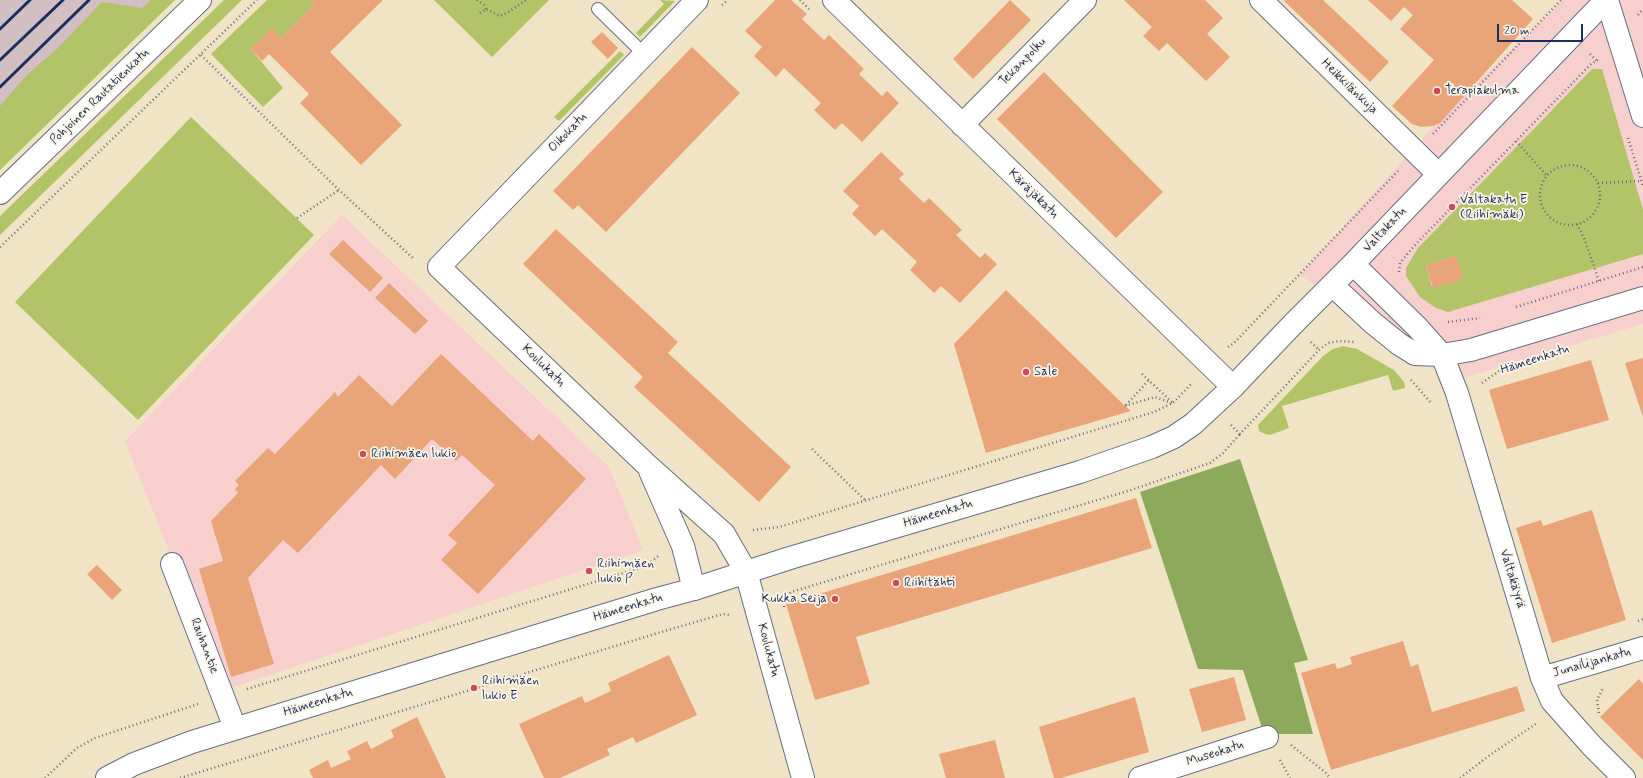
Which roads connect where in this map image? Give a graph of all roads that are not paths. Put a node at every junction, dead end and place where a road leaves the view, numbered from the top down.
1 (200, 0) edge
2 (697, 0) edge
3 (834, 0) edge
4 (1085, 0) edge
5 (1261, 0) edge
6 (1606, 0) edge
7 (598, 9) dead end
8 (644, 54) junction
9 (1636, 68) edge
10 (1643, 116) edge
11 (962, 125) junction
12 (1438, 174) junction
13 (0, 193) edge
14 (1353, 264) junction
15 (439, 267) joint
16 (1332, 285) junction
17 (1643, 298) edge
18 (1442, 355) junction
19 (1233, 387) junction
20 (1152, 447) joint
21 (647, 465) junction
22 (172, 564) dead end
23 (746, 572) junction
24 (694, 589) junction
25 (1643, 648) edge
26 (1542, 678) junction
27 (235, 728) junction
28 (1266, 737) road end
29 (107, 778) edge
30 (803, 778) edge
31 (1140, 778) edge
32 (1624, 778) edge

1 - 13 street, Pohjoinen Rautatienkatu
2 - 8 street, Oikokatu
3 - 11 street, Käräjäkatu
4 - 11 street, Tekanpolku
5 - 12 street, Heikkilänkuja
6 - 9 street
6 - 12 street, Valtakatu
7 - 8 lane
8 - 15 street, Oikokatu
9 - 10 street
11 - 19 street, Käräjäkatu
12 - 14 street, Valtakatu
14 - 16 street, Valtakatu
14 - 18 street
15 - 21 street, Koulukatu
16 - 18 street
16 - 19 street, Valtakatu
17 - 18 street
18 - 26 street, Valtakäyrä
19 - 20 street, Valtakatu
20 - 23 street, Hämeenkatu
21 - 23 street, Koulukatu
21 - 24 street, Koulukatu
22 - 27 street, Rauhantie
23 - 24 street, Hämeenkatu
23 - 30 street, Koulukatu
24 - 27 street, Hämeenkatu
25 - 26 street, Junailijankatu
26 - 32 street, Valtakäyrä
27 - 29 street, Hämeenkatu
28 - 31 street, Museokatu

